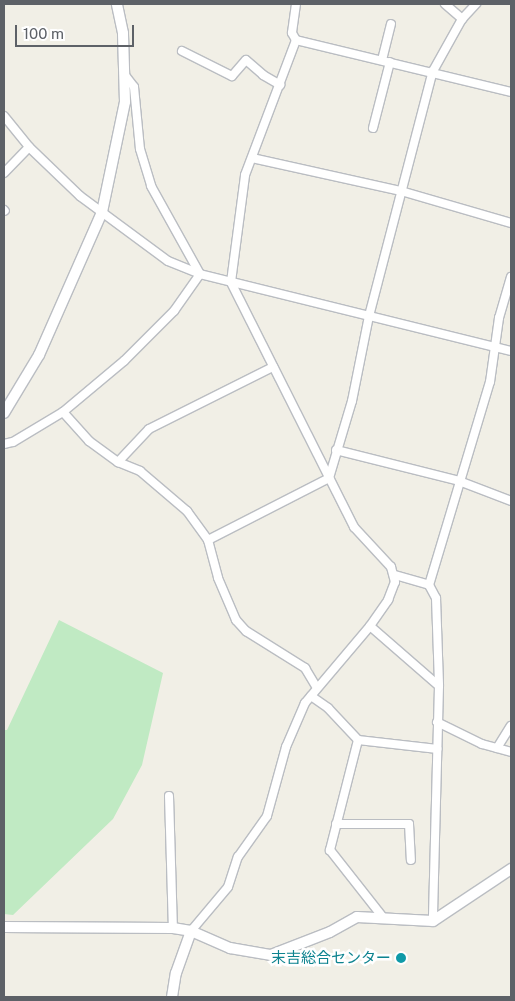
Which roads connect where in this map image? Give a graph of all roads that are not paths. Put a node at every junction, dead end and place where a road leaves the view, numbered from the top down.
1 (117, 4) edge
2 (296, 4) edge
3 (445, 4) edge
4 (476, 4) edge
5 (462, 19) junction
6 (391, 24) dead end
7 (296, 40) junction
8 (182, 52) dead end
9 (382, 60) junction
10 (390, 62) junction
11 (432, 71) junction
12 (124, 74) junction
13 (280, 85) junction
14 (511, 92) edge
15 (4, 116) edge
16 (373, 128) dead end
17 (29, 147) junction
18 (252, 158) junction
19 (4, 173) edge
20 (401, 191) junction
21 (102, 212) junction
22 (511, 224) edge
23 (200, 274) junction
24 (511, 279) edge
25 (231, 282) junction
26 (369, 316) junction
27 (494, 346) junction
28 (511, 350) edge
29 (273, 367) junction
30 (63, 412) junction
31 (4, 413) edge
32 (4, 444) edge
33 (336, 450) junction
34 (118, 462) junction
35 (329, 478) junction
36 (459, 481) junction
37 (511, 501) edge
38 (208, 540) junction
39 (395, 575) junction
40 (429, 585) junction
41 (370, 626) junction
42 (439, 686) junction
43 (317, 688) junction
44 (311, 696) junction
45 (437, 722) junction
46 (511, 726) edge
47 (358, 740) junction
48 (497, 748) junction
49 (437, 749) junction
50 (511, 752) edge
51 (169, 796) dead end
52 (336, 824) junction
53 (411, 860) dead end
54 (511, 869) edge
55 (382, 916) junction
56 (434, 921) junction
57 (4, 927) edge
58 (173, 928) junction
59 (191, 931) junction
60 (172, 997) edge

1 - 12 street
2 - 7 street
3 - 5 street
4 - 5 street
5 - 11 street
6 - 9 street
7 - 9 street
7 - 13 street
8 - 13 street
9 - 10 street
10 - 11 street
10 - 16 street
11 - 14 street
11 - 20 street
12 - 21 street
12 - 23 street
13 - 18 street
15 - 17 street
17 - 19 street
17 - 21 street
18 - 20 street
18 - 25 street
20 - 22 street
20 - 26 street
21 - 23 street
21 - 31 street
23 - 25 street
23 - 30 street
24 - 27 street
25 - 26 street
25 - 29 street
26 - 27 street
26 - 33 street
27 - 28 street
27 - 36 street
29 - 34 street
29 - 35 street
30 - 32 street
30 - 34 street
33 - 35 street
33 - 36 street
34 - 38 street
35 - 38 street
35 - 39 street
36 - 37 street
36 - 40 street
38 - 43 street
39 - 40 street
39 - 41 street
40 - 42 street
41 - 42 street
41 - 43 street
42 - 45 street
43 - 44 street
44 - 47 street
44 - 59 street
45 - 48 street
45 - 49 street
46 - 48 street
47 - 49 street
47 - 52 street
48 - 50 street
49 - 56 street
51 - 58 street
52 - 53 street
52 - 55 street
54 - 56 street
55 - 56 street
55 - 59 street
57 - 58 street
58 - 59 street
59 - 60 street

